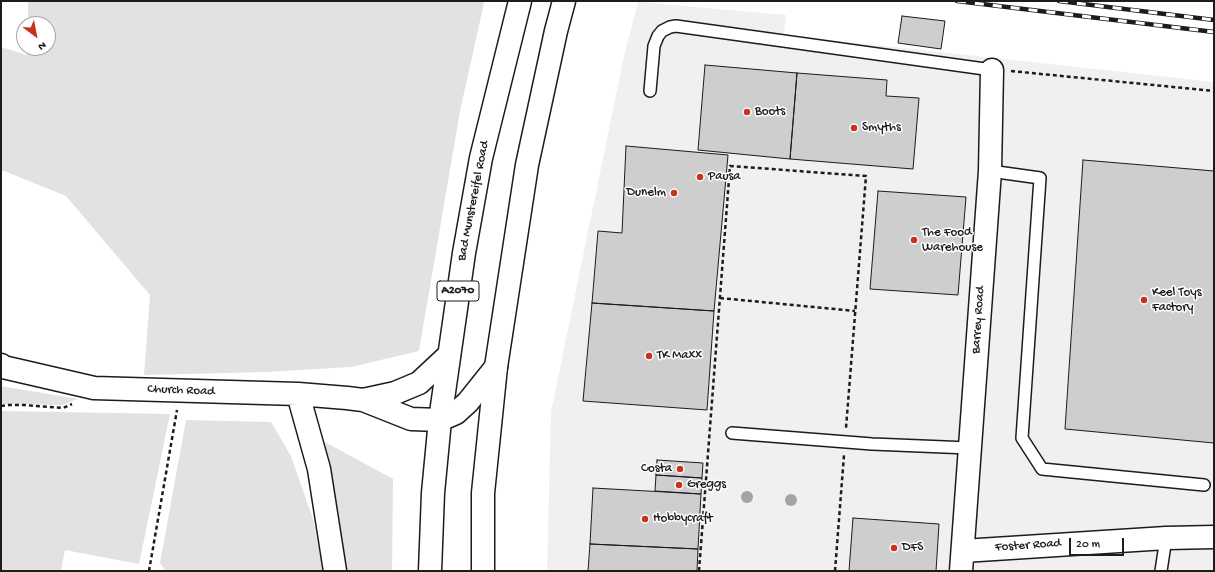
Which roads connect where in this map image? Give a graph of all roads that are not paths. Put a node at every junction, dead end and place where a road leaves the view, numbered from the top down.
1 (564, 1) edge
2 (518, 8) edge
3 (992, 70) joint
4 (650, 91) dead end
5 (990, 171) junction
6 (448, 355) junction
7 (2, 367) edge
8 (496, 368) junction
9 (298, 394) junction
10 (364, 400) junction
11 (440, 420) junction
12 (732, 433) dead end
13 (969, 448) junction
14 (1204, 485) dead end
15 (1214, 537) edge
16 (1166, 538) junction
17 (962, 561) edge
18 (336, 571) edge
19 (430, 571) edge
20 (483, 571) edge
21 (1161, 571) edge

1 - 8 main road
2 - 6 main road, Bad Munstereifel Road / A2070
3 - 4 lane
3 - 5 main road, Barrey Road
5 - 13 main road, Barrey Road
5 - 14 lane
6 - 10 main road, Church Road
6 - 11 main road, Bad Munstereifel Road / A2070
7 - 9 main road, Church Road
8 - 11 main road, Church Road
8 - 20 main road
9 - 10 main road, Church Road
9 - 18 main road
10 - 11 main road, Church Road
11 - 19 main road, Bad Munstereifel Road / A2070
12 - 13 lane
13 - 17 main road, Barrey Road
15 - 16 main road, Foster Road
16 - 17 main road, Foster Road
16 - 21 lane

